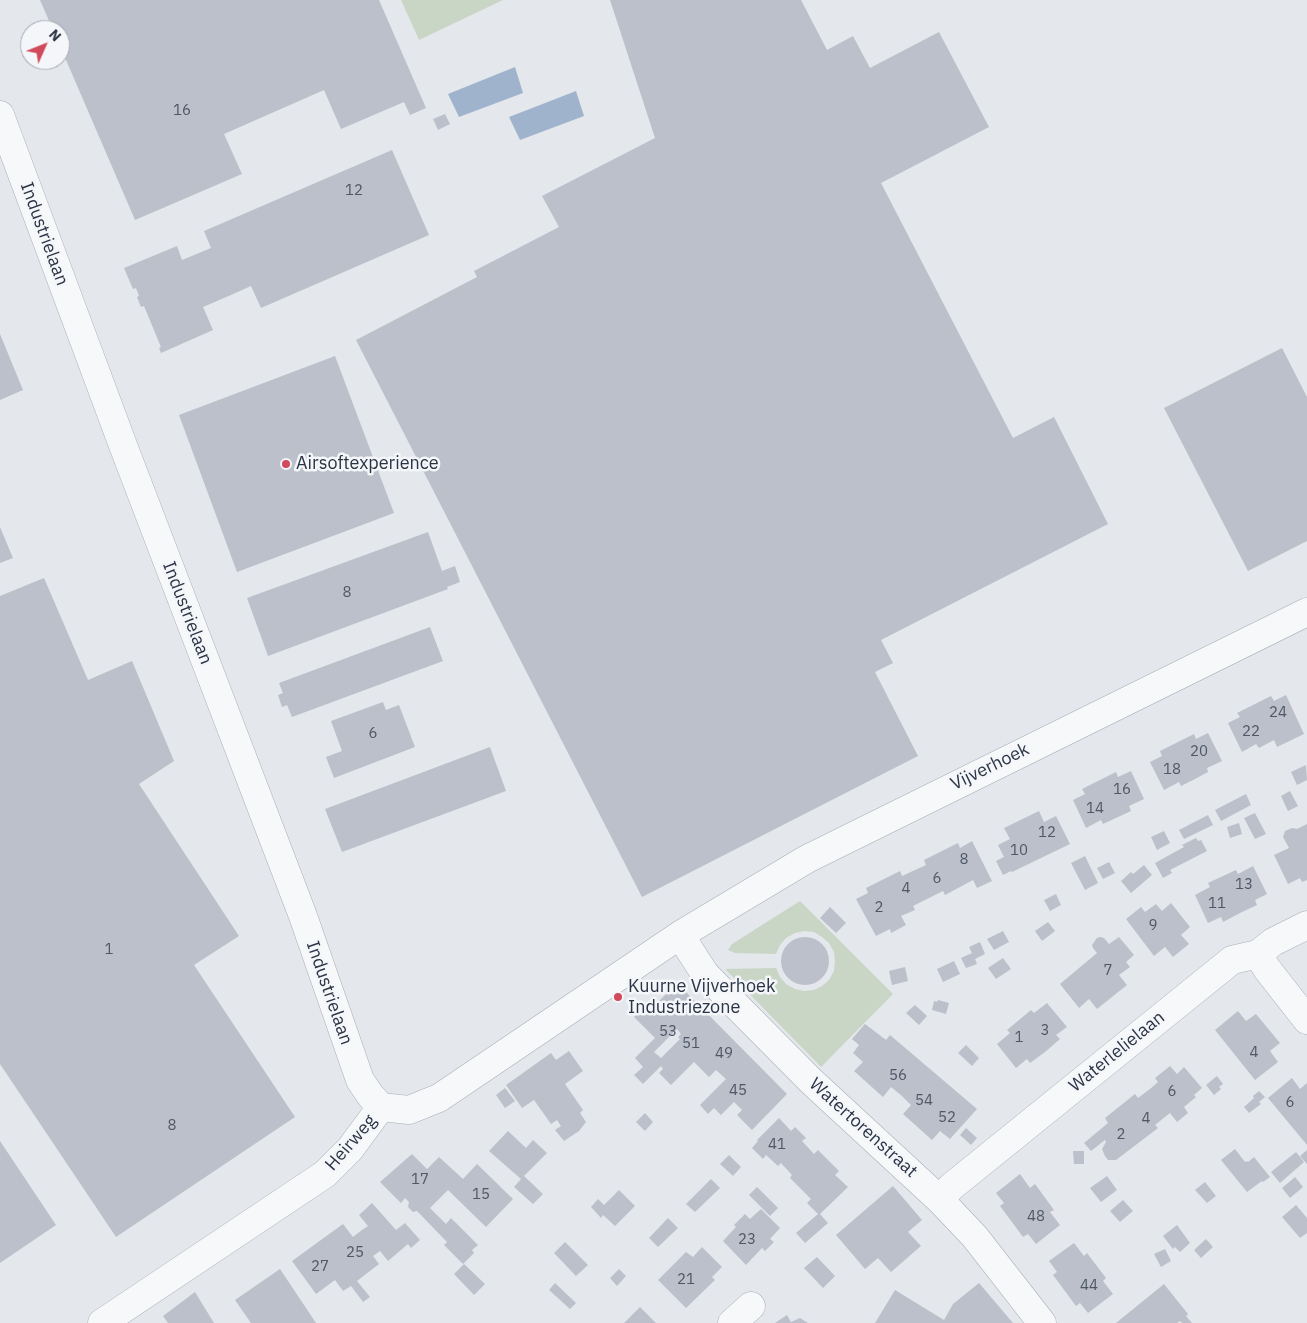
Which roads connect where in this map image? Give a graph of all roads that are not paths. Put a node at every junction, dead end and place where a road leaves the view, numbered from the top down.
1 (0, 115) edge
2 (1307, 612) edge
3 (1307, 925) edge
4 (680, 935) junction
5 (1258, 954) junction
6 (1307, 1020) edge
7 (382, 1107) junction
8 (940, 1200) junction
9 (102, 1323) edge
10 (1042, 1323) edge

1 - 7 street, Industrielaan
2 - 4 street, Vijverhoek
3 - 5 street, Waterlelielaan
4 - 7 street, Heirweg
4 - 8 street, Watertorenstraat
5 - 6 street
5 - 8 street, Waterlelielaan
7 - 9 street, Heirweg
8 - 10 street, Watertorenstraat

